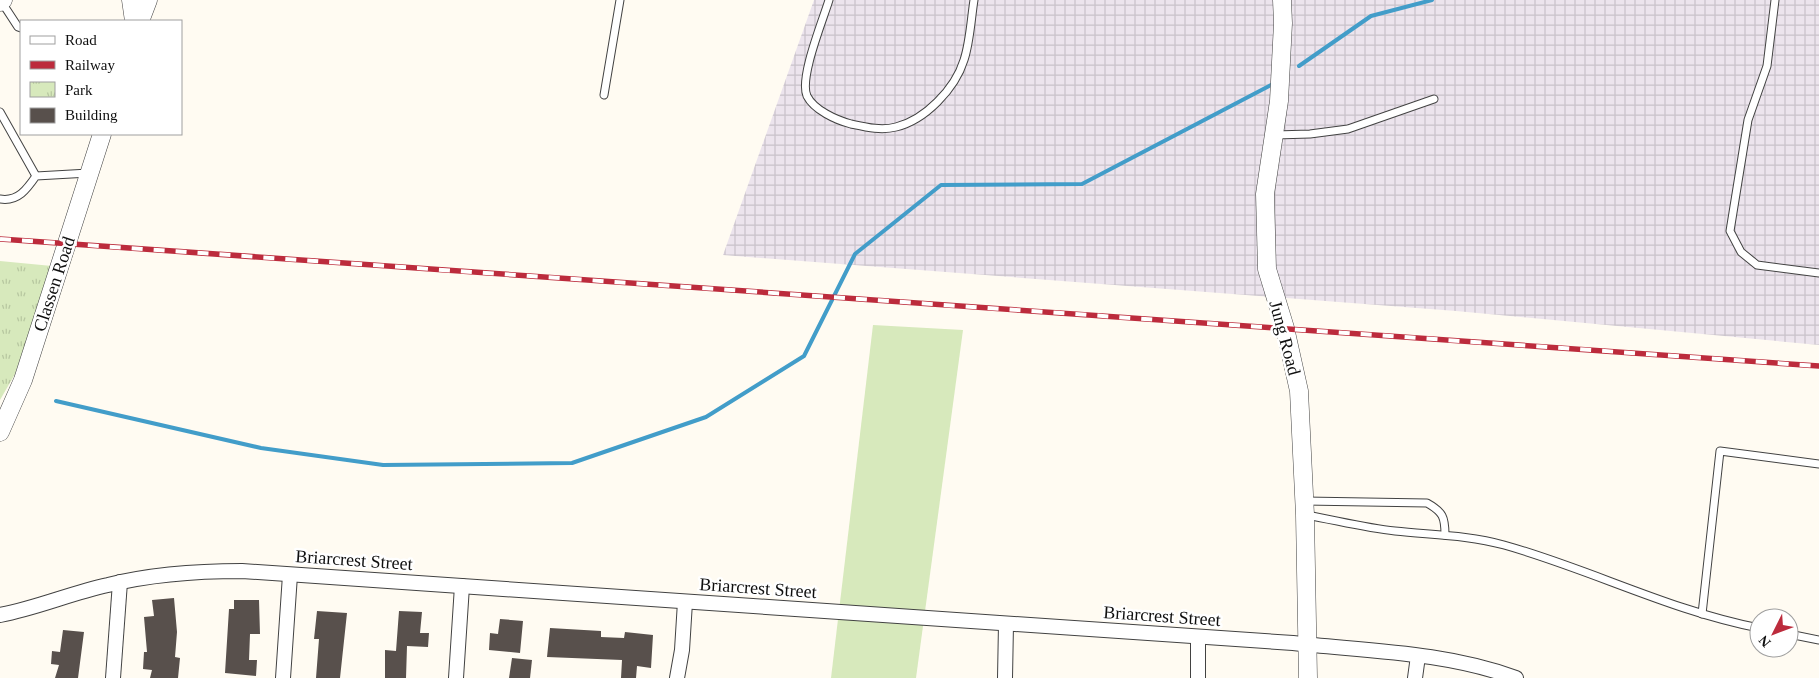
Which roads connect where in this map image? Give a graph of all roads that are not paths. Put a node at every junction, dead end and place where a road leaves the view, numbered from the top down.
1 (131, 0) edge
2 (148, 0) edge
3 (620, 0) edge
4 (829, 0) edge
5 (974, 0) edge
6 (1282, 0) edge
7 (1775, 0) edge
8 (1, 1) edge
9 (134, 20) edge
10 (140, 20) edge
11 (20, 28) edge
12 (604, 96) dead end
13 (1434, 100) dead end
14 (0, 112) edge
15 (102, 135) edge
16 (1274, 135) junction
17 (89, 173) junction
18 (36, 176) junction
19 (0, 200) edge
20 (1819, 273) edge
21 (0, 432) edge
22 (1819, 464) edge
23 (1305, 508) junction
24 (1446, 535) junction
25 (290, 575) junction
26 (120, 582) junction
27 (462, 586) junction
28 (685, 602) junction
29 (1702, 614) junction
30 (0, 615) edge
31 (1006, 624) junction
32 (1749, 626) edge
33 (1799, 636) edge
34 (1198, 637) junction
35 (1819, 640) edge
36 (1307, 645) junction
37 (1418, 656) junction
38 (113, 678) edge
39 (283, 678) edge
40 (456, 678) edge
41 (677, 678) edge
42 (1005, 678) edge
43 (1198, 678) edge
44 (1308, 678) edge
45 (1415, 678) edge
46 (1516, 678) edge

1 - 9 street
2 - 10 street
3 - 12 lane
4 - 5 lane
6 - 16 street, Jung Road
7 - 20 lane
8 - 11 lane
13 - 16 lane
14 - 18 lane
15 - 17 street, Classen Road
16 - 23 street, Jung Road
17 - 18 lane
17 - 21 street, Classen Road
18 - 19 lane
22 - 29 lane
23 - 24 lane
23 - 24 lane
23 - 36 street, Jung Road
24 - 29 lane
25 - 26 street, Briarcrest Street
25 - 27 street, Briarcrest Street
25 - 39 street
26 - 30 street, Briarcrest Street
26 - 38 street
27 - 28 street, Briarcrest Street
27 - 40 street
28 - 31 street, Briarcrest Street
28 - 41 street
29 - 32 lane
31 - 34 street, Briarcrest Street
31 - 42 street
33 - 35 lane
34 - 36 street, Briarcrest Street
34 - 43 street
36 - 37 street, Briarcrest Street
36 - 44 street, Jung Road
37 - 45 street
37 - 46 street, Briarcrest Street

